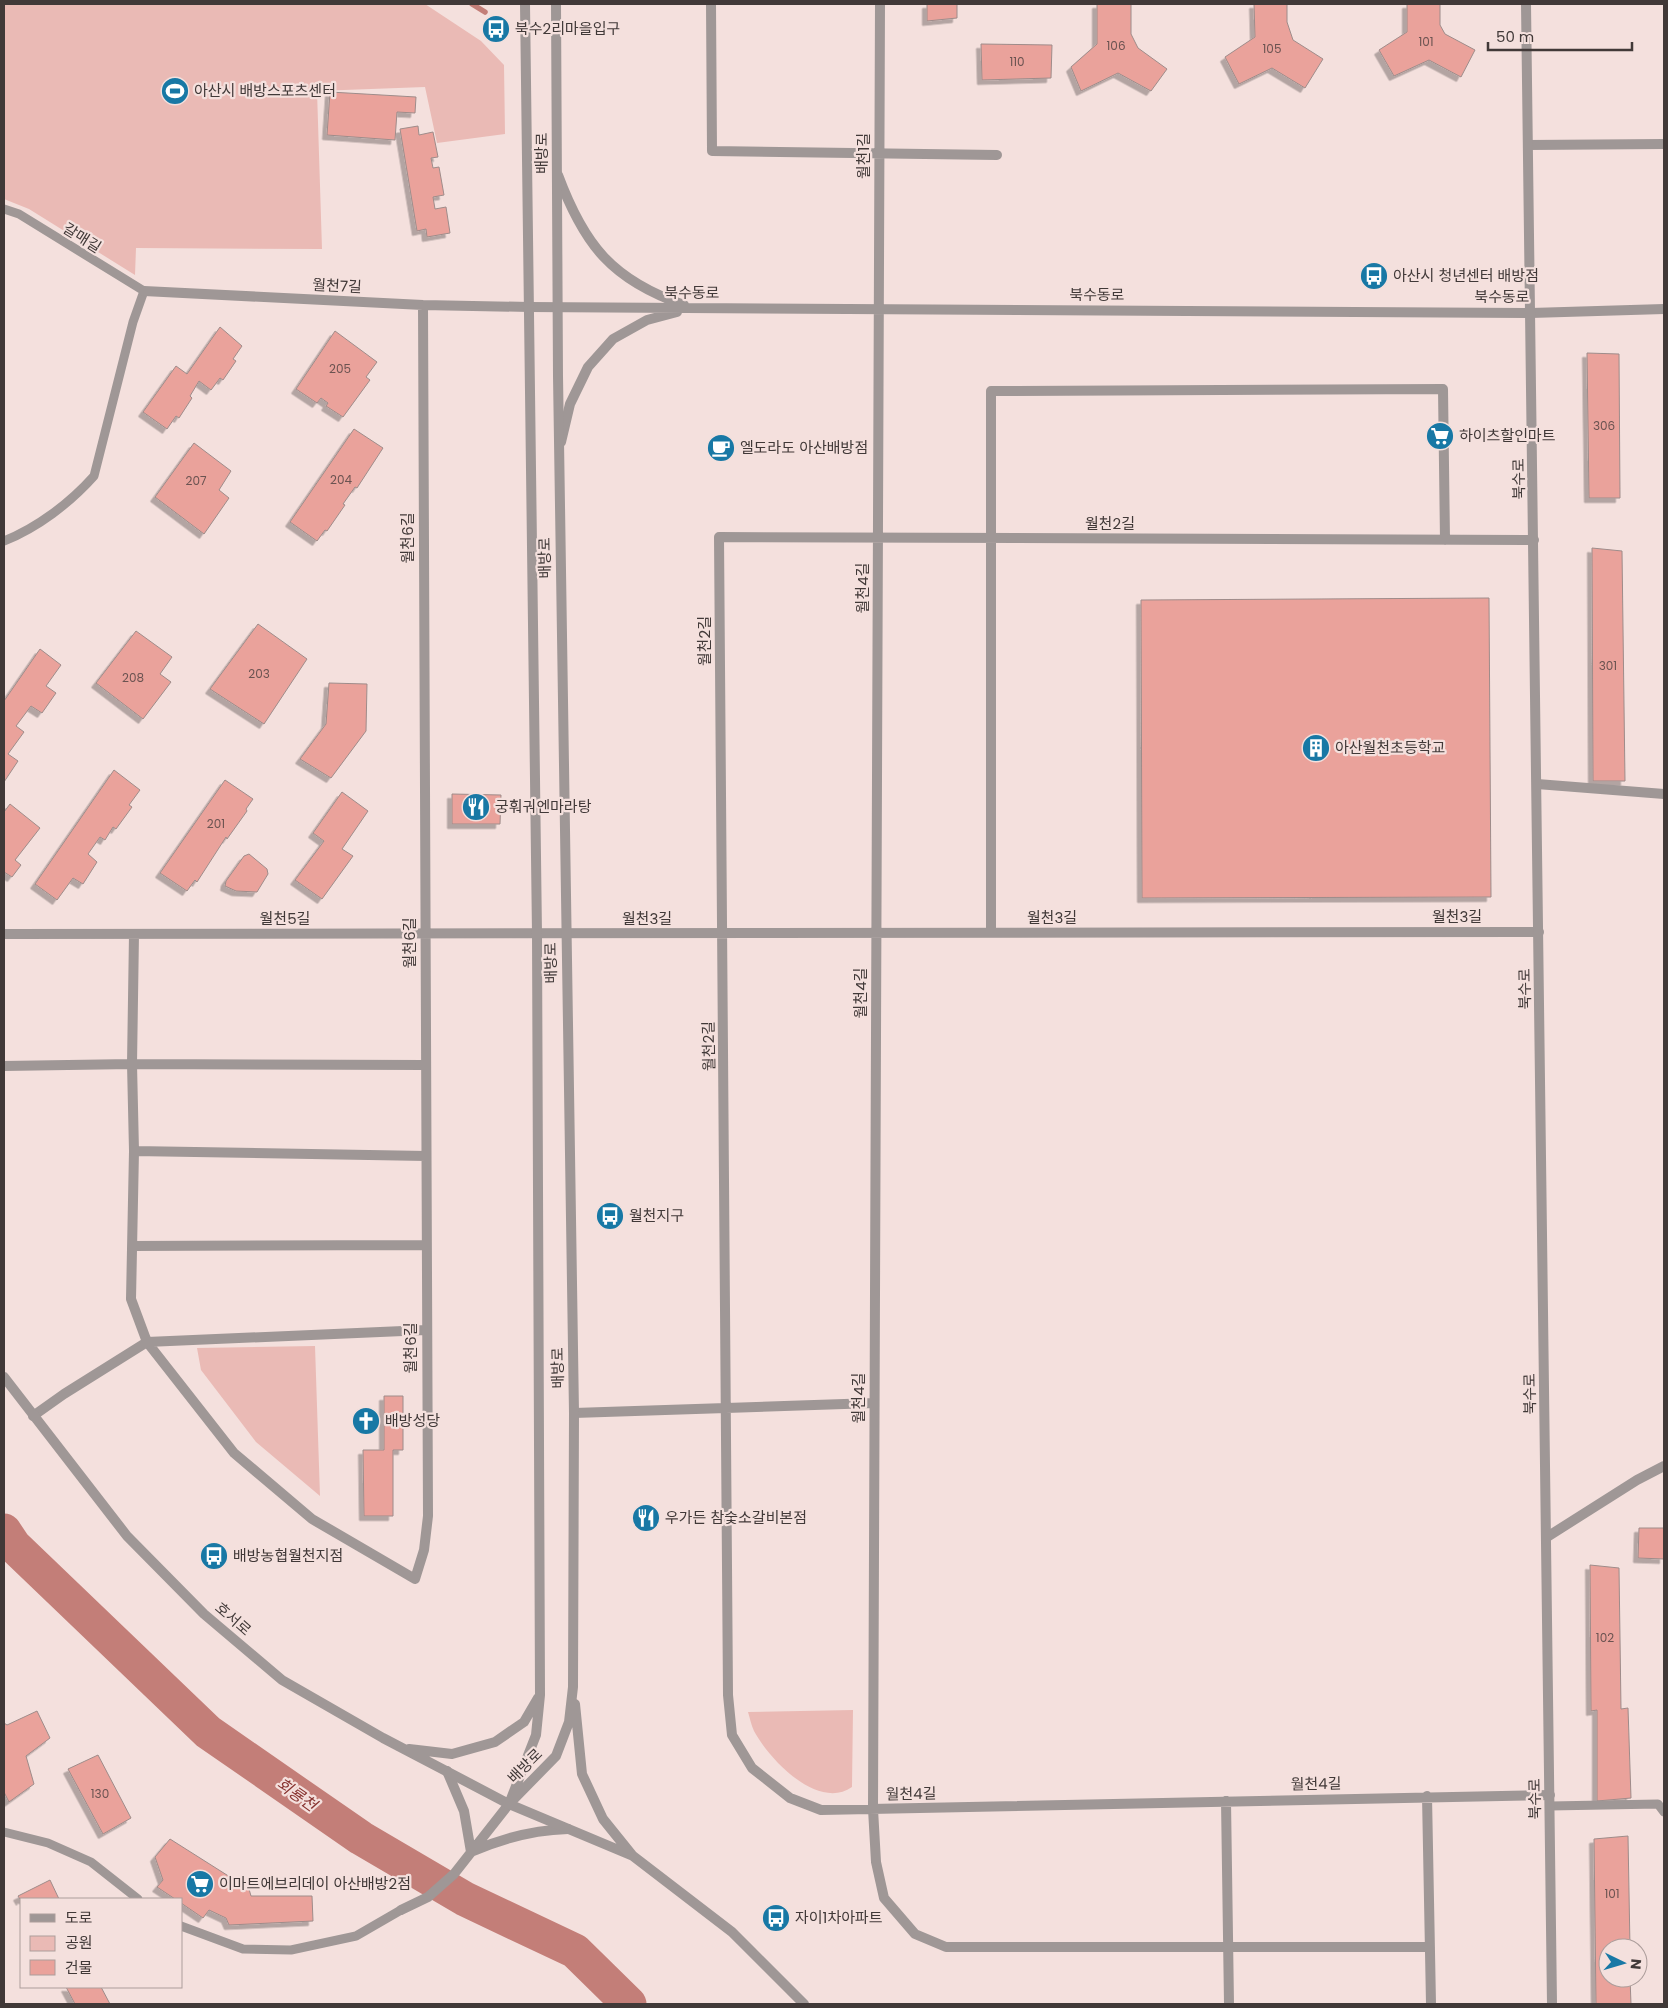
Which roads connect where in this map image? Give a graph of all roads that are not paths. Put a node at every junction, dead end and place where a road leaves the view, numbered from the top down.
1 (525, 4) edge
2 (556, 4) edge
3 (711, 4) edge
4 (880, 4) edge
5 (1526, 4) edge
6 (1664, 144) edge
7 (1528, 145) junction
8 (879, 153) junction
9 (997, 155) dead end
10 (557, 172) junction
11 (4, 209) edge
12 (144, 291) junction
13 (422, 305) junction
14 (529, 307) junction
15 (557, 307) junction
16 (692, 308) junction
17 (879, 309) junction
18 (1664, 310) edge
19 (1531, 312) junction
20 (559, 451) junction
21 (878, 538) junction
22 (990, 538) junction
23 (1445, 540) junction
24 (1534, 540) junction
25 (4, 541) edge
26 (1537, 784) junction
27 (1664, 794) edge
28 (1539, 932) junction
29 (722, 933) junction
30 (876, 933) junction
31 (991, 933) junction
32 (4, 934) edge
33 (134, 934) junction
34 (425, 934) junction
35 (537, 934) junction
36 (566, 934) junction
37 (132, 1064) junction
38 (425, 1065) junction
39 (4, 1066) edge
40 (134, 1151) junction
41 (426, 1156) junction
42 (426, 1245) junction
43 (132, 1246) junction
44 (426, 1330) junction
45 (147, 1342) junction
46 (4, 1378) edge
47 (874, 1403) junction
48 (727, 1408) junction
49 (574, 1413) junction
50 (33, 1416) junction
51 (1664, 1466) edge
52 (1546, 1537) junction
53 (573, 1681) junction
54 (540, 1695) junction
55 (404, 1748) junction
56 (447, 1771) junction
57 (1550, 1795) junction
58 (1427, 1796) junction
59 (1226, 1801) junction
60 (509, 1804) junction
61 (1550, 1806) junction
62 (873, 1809) junction
63 (1664, 1812) edge
64 (568, 1829) junction
65 (4, 1832) edge
66 (471, 1852) junction
67 (633, 1856) junction
68 (137, 1898) edge
69 (401, 1910) joint
70 (182, 1926) edge
71 (1228, 1947) junction
72 (1430, 1947) junction
73 (804, 2004) edge
74 (1229, 2004) edge
75 (1431, 2004) edge
76 (1552, 2004) edge

1 - 14 street, 배방로
2 - 10 street, 배방로
3 - 8 street
4 - 8 street, 월천1길
5 - 7 street, 북수로
6 - 7 street
7 - 19 street, 북수로
8 - 9 street
8 - 17 street, 월천1길
10 - 15 street, 배방로
10 - 16 street
11 - 12 lane, 갈매길
12 - 13 street, 월천7길
12 - 25 lane
13 - 14 street, 월천7길
13 - 34 street, 월천6길
14 - 15 street, 북수동로
14 - 35 street, 배방로
15 - 16 street, 북수동로
15 - 20 street, 배방로
16 - 17 street, 북수동로
16 - 20 street
17 - 19 street, 북수동로
17 - 21 street, 월천4길
18 - 19 street, 북수동로
19 - 24 street, 북수로
20 - 36 street, 배방로
21 - 22 street, 월천2길
21 - 29 street, 월천2길
21 - 30 street, 월천4길
22 - 23 street, 월천2길
22 - 23 street
22 - 31 street
23 - 24 street, 월천2길
24 - 26 street, 북수로
26 - 27 street
26 - 28 street, 북수로
28 - 31 street, 월천3길
28 - 52 street, 북수로
29 - 30 street, 월천3길
29 - 36 street, 월천3길
29 - 48 street, 월천2길
30 - 31 street, 월천3길
30 - 47 street, 월천4길
32 - 33 street, 월천5길
33 - 34 street, 월천5길
33 - 37 street
34 - 35 street, 월천5길
34 - 38 street, 월천6길
35 - 36 street, 월천5길
35 - 54 street, 배방로
36 - 49 street, 배방로
37 - 38 street
37 - 39 street
37 - 40 street
38 - 41 street, 월천6길
40 - 41 street
40 - 43 street
41 - 42 street, 월천6길
42 - 43 street
42 - 44 street, 월천6길
43 - 45 street
44 - 45 street
44 - 45 street, 월천6길
45 - 50 street
46 - 50 street, 호서로
47 - 48 street
47 - 62 street, 월천4길
48 - 49 street
48 - 62 street, 월천2길
49 - 53 street, 배방로
50 - 55 street, 호서로
51 - 52 street
52 - 57 street, 북수로
53 - 60 street, 배방로
53 - 67 street
54 - 55 street
54 - 60 street, 배방로
55 - 56 street, 호서로
56 - 60 street, 호서로
56 - 66 street
57 - 58 street, 월천4길
57 - 61 street, 북수로
58 - 59 street, 월천4길
58 - 72 street
59 - 62 street, 월천4길
59 - 71 street
60 - 64 street, 호서로
60 - 66 street
61 - 63 lane
61 - 76 street, 북수로
62 - 71 street
64 - 66 street
64 - 67 street, 호서로
65 - 68 lane
66 - 69 street
67 - 73 street
69 - 70 lane
71 - 72 street
71 - 74 street
72 - 75 street

